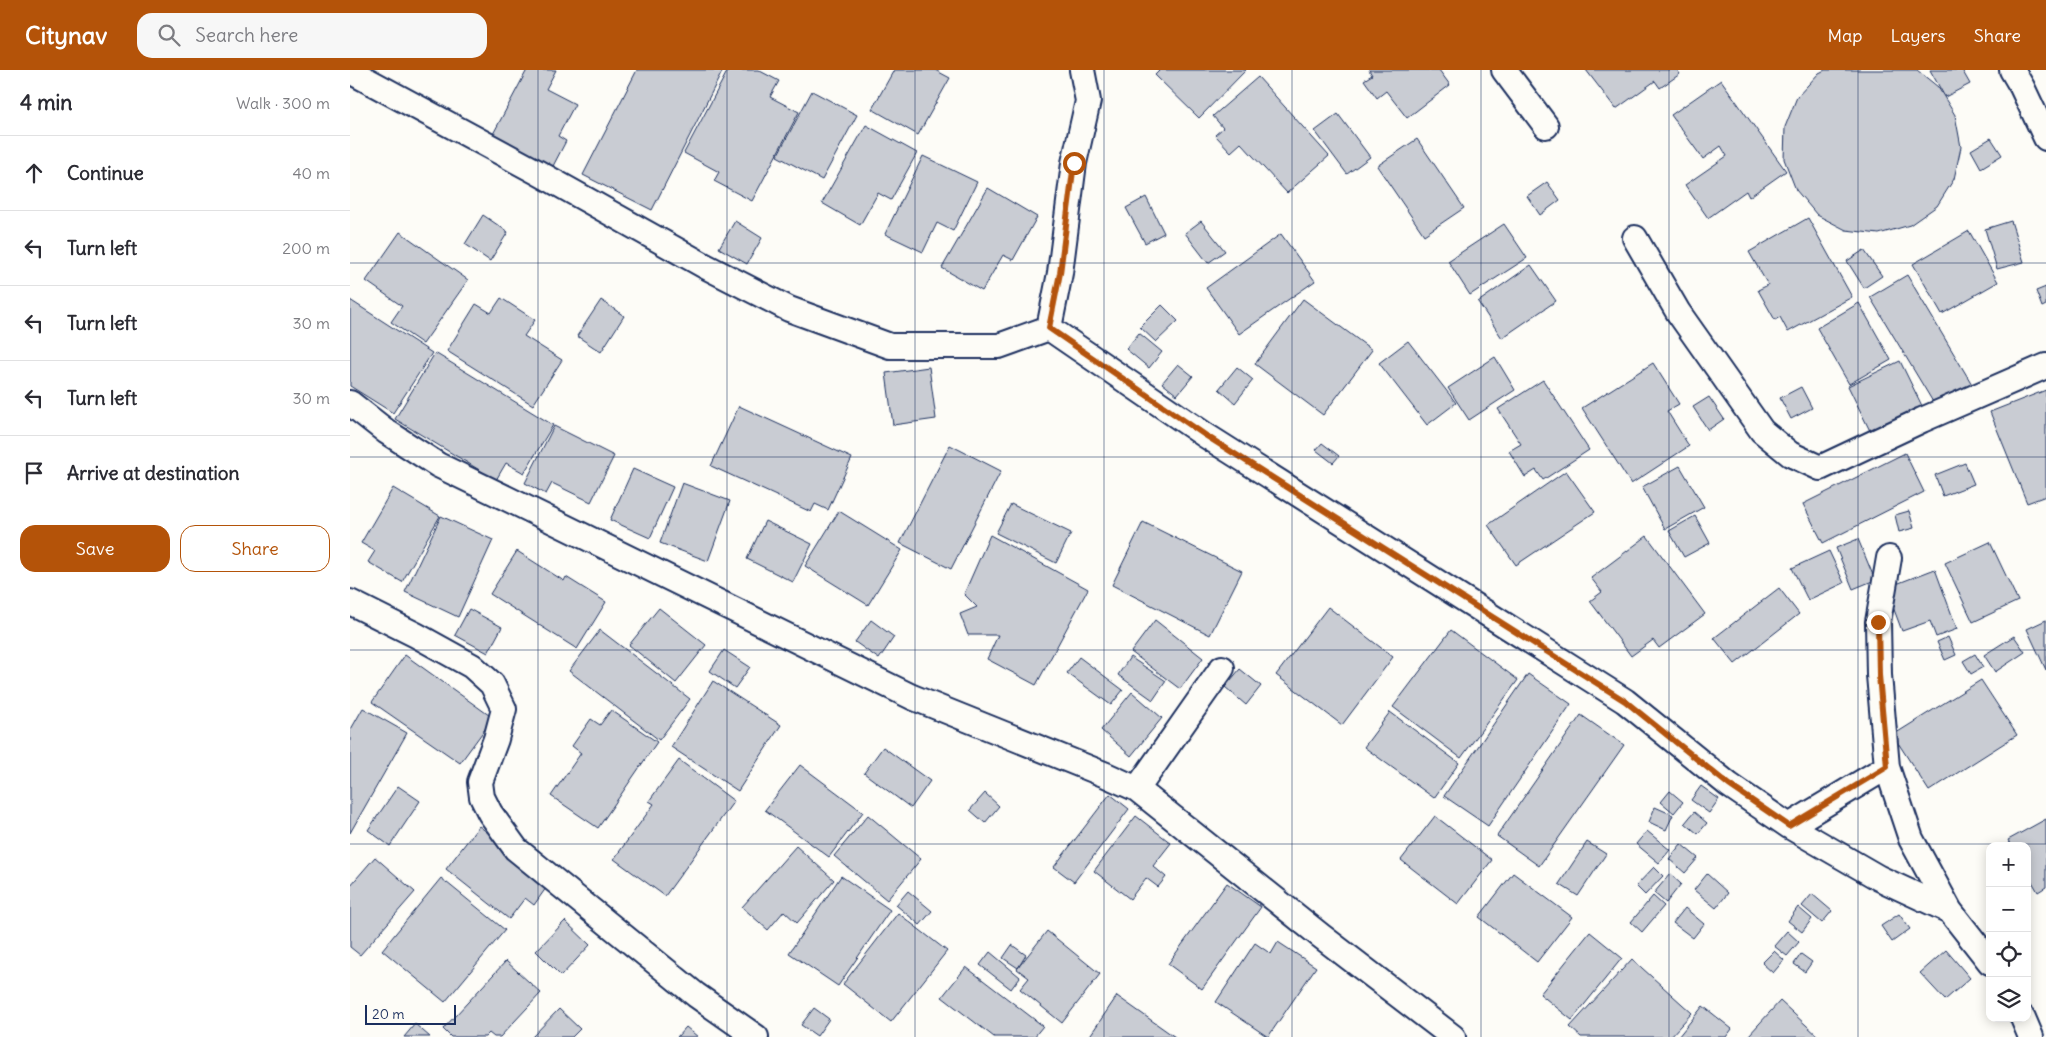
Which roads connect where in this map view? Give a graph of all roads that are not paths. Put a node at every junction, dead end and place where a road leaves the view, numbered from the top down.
1 (1082, 70) edge
2 (1504, 70) edge
3 (2012, 70) edge
4 (350, 71) edge
5 (1546, 126) dead end
6 (2046, 138) edge
7 (1635, 238) dead end
8 (1049, 328) junction
9 (2046, 366) edge
10 (350, 403) edge
11 (1889, 558) dead end
12 (350, 602) edge
13 (1222, 668) dead end
14 (1887, 767) junction
15 (1137, 790) junction
16 (1789, 826) junction
17 (1950, 911) junction
18 (1986, 957) edge
19 (2025, 1022) edge
20 (756, 1037) edge
21 (1453, 1037) edge
22 (2031, 1037) edge

1 - 8 street
2 - 5 street
3 - 6 street
4 - 8 street
7 - 9 street
8 - 16 street
10 - 15 street
11 - 14 street
12 - 20 street
13 - 15 street
14 - 16 street
14 - 17 street
15 - 21 street
16 - 17 street
17 - 18 street
19 - 22 street

